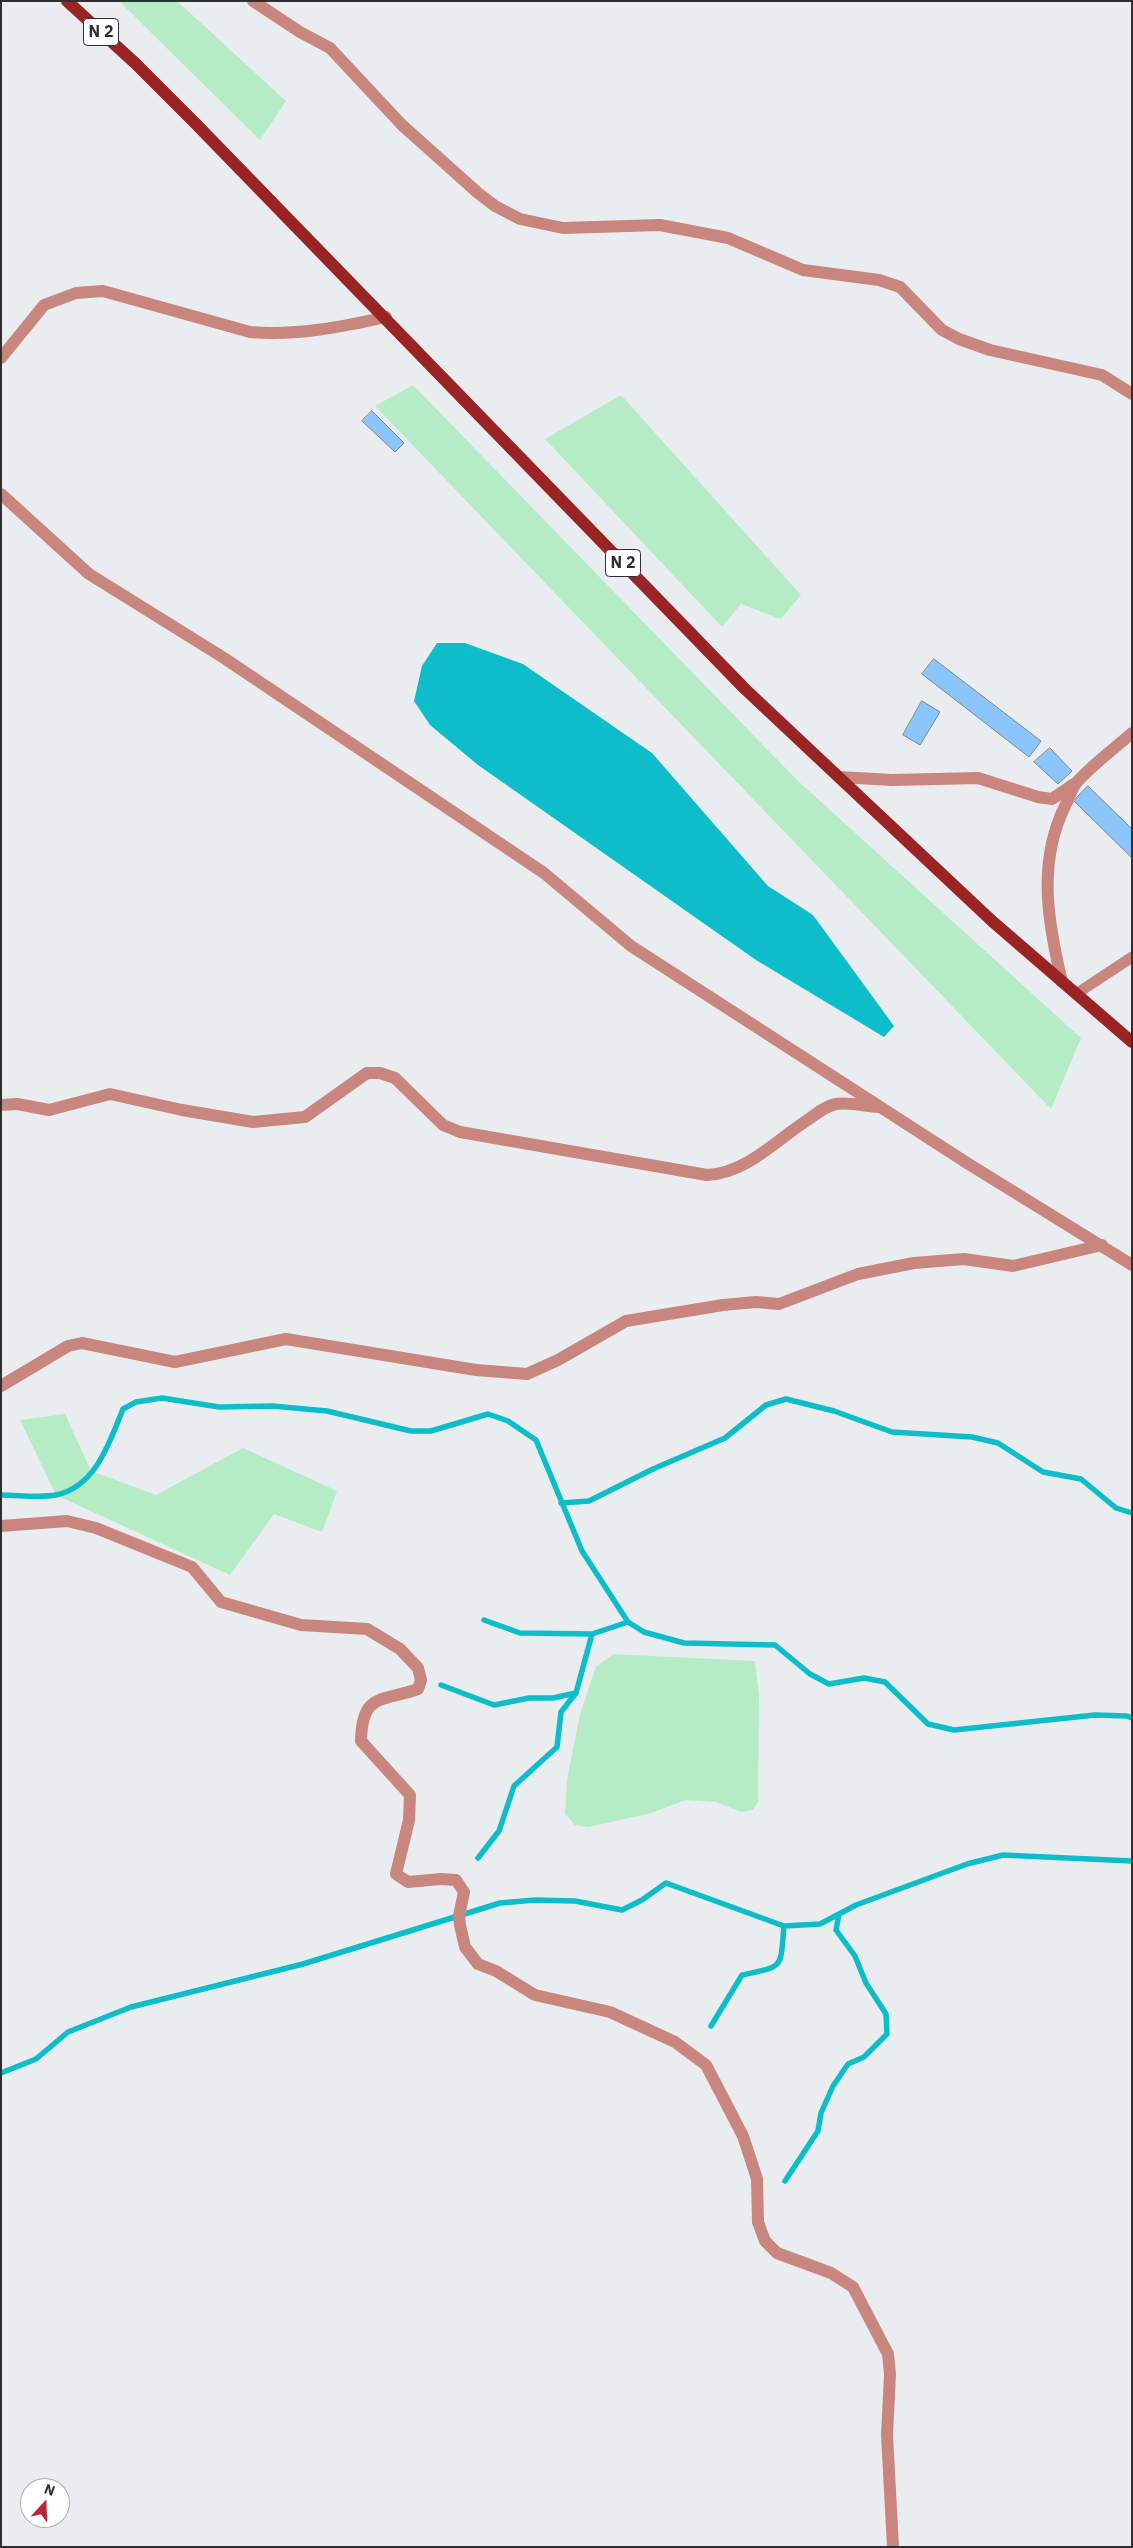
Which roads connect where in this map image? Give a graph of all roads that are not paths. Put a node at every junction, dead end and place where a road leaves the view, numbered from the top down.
1 (68, 1) edge
2 (253, 1) edge
3 (386, 317) junction
4 (1, 358) edge
5 (1132, 394) edge
6 (1, 494) edge
7 (1132, 733) edge
8 (839, 777) junction
9 (1076, 783) junction
10 (1132, 957) edge
11 (1062, 982) junction
12 (1076, 994) junction
13 (1132, 1042) edge
14 (1, 1105) edge
15 (880, 1107) junction
16 (1102, 1245) junction
17 (1132, 1265) edge
18 (1, 1386) edge
19 (1, 1526) edge
20 (893, 2547) edge

1 - 3 main road, N 2
2 - 5 street
3 - 4 street
3 - 8 main road, N 2
6 - 15 street
7 - 9 street
8 - 9 street
8 - 11 main road, N 2
9 - 11 street
10 - 12 lane
11 - 12 main road, N 2
12 - 13 main road, N 2
14 - 15 street
15 - 16 street
16 - 17 street
16 - 18 street
19 - 20 street

